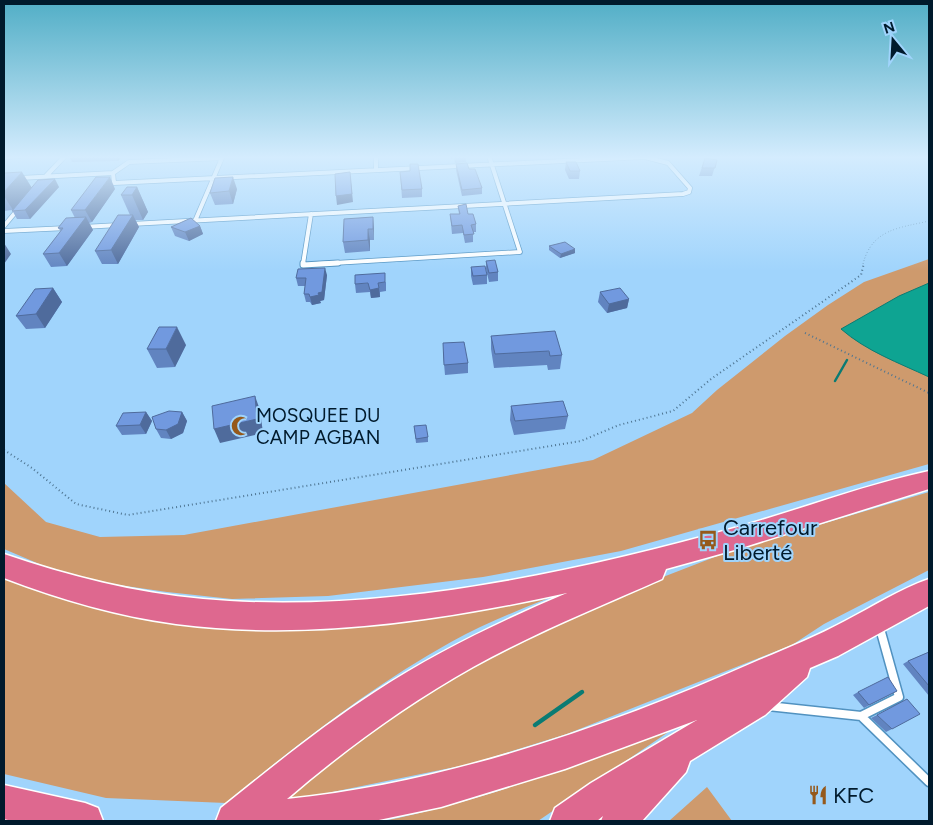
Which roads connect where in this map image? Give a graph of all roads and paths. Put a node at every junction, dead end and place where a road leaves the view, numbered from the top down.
1 (206, 194) edge
2 (502, 194) edge
3 (674, 194) edge
4 (505, 204) junction
5 (22, 205) edge
6 (311, 214) junction
7 (196, 221) junction
8 (929, 221) edge
9 (4, 226) edge
10 (80, 227) edge
11 (71, 228) edge
12 (4, 231) edge
13 (805, 333) dead end
14 (929, 392) edge
15 (4, 450) edge
16 (929, 480) edge
17 (711, 546) junction
18 (4, 566) edge
19 (929, 592) edge
20 (877, 619) junction
21 (841, 639) junction
22 (754, 704) junction
23 (861, 716) junction
24 (692, 741) junction
25 (929, 782) edge
26 (4, 802) edge
27 (85, 821) edge
28 (234, 821) edge
29 (247, 821) edge
30 (568, 821) edge
31 (619, 821) edge

1 - 7 lane
2 - 4 lane
3 - 4 lane
4 - 6 lane
4 - 6 lane
5 - 9 lane
6 - 7 lane
7 - 10 lane
8 - 15 path
11 - 12 lane
13 - 14 path
16 - 17 highway
17 - 18 highway
17 - 28 highway
19 - 20 highway
20 - 21 highway
20 - 23 lane
21 - 22 highway
21 - 29 highway
22 - 23 lane
22 - 24 highway
23 - 25 lane
24 - 30 highway
24 - 31 highway
26 - 27 highway

